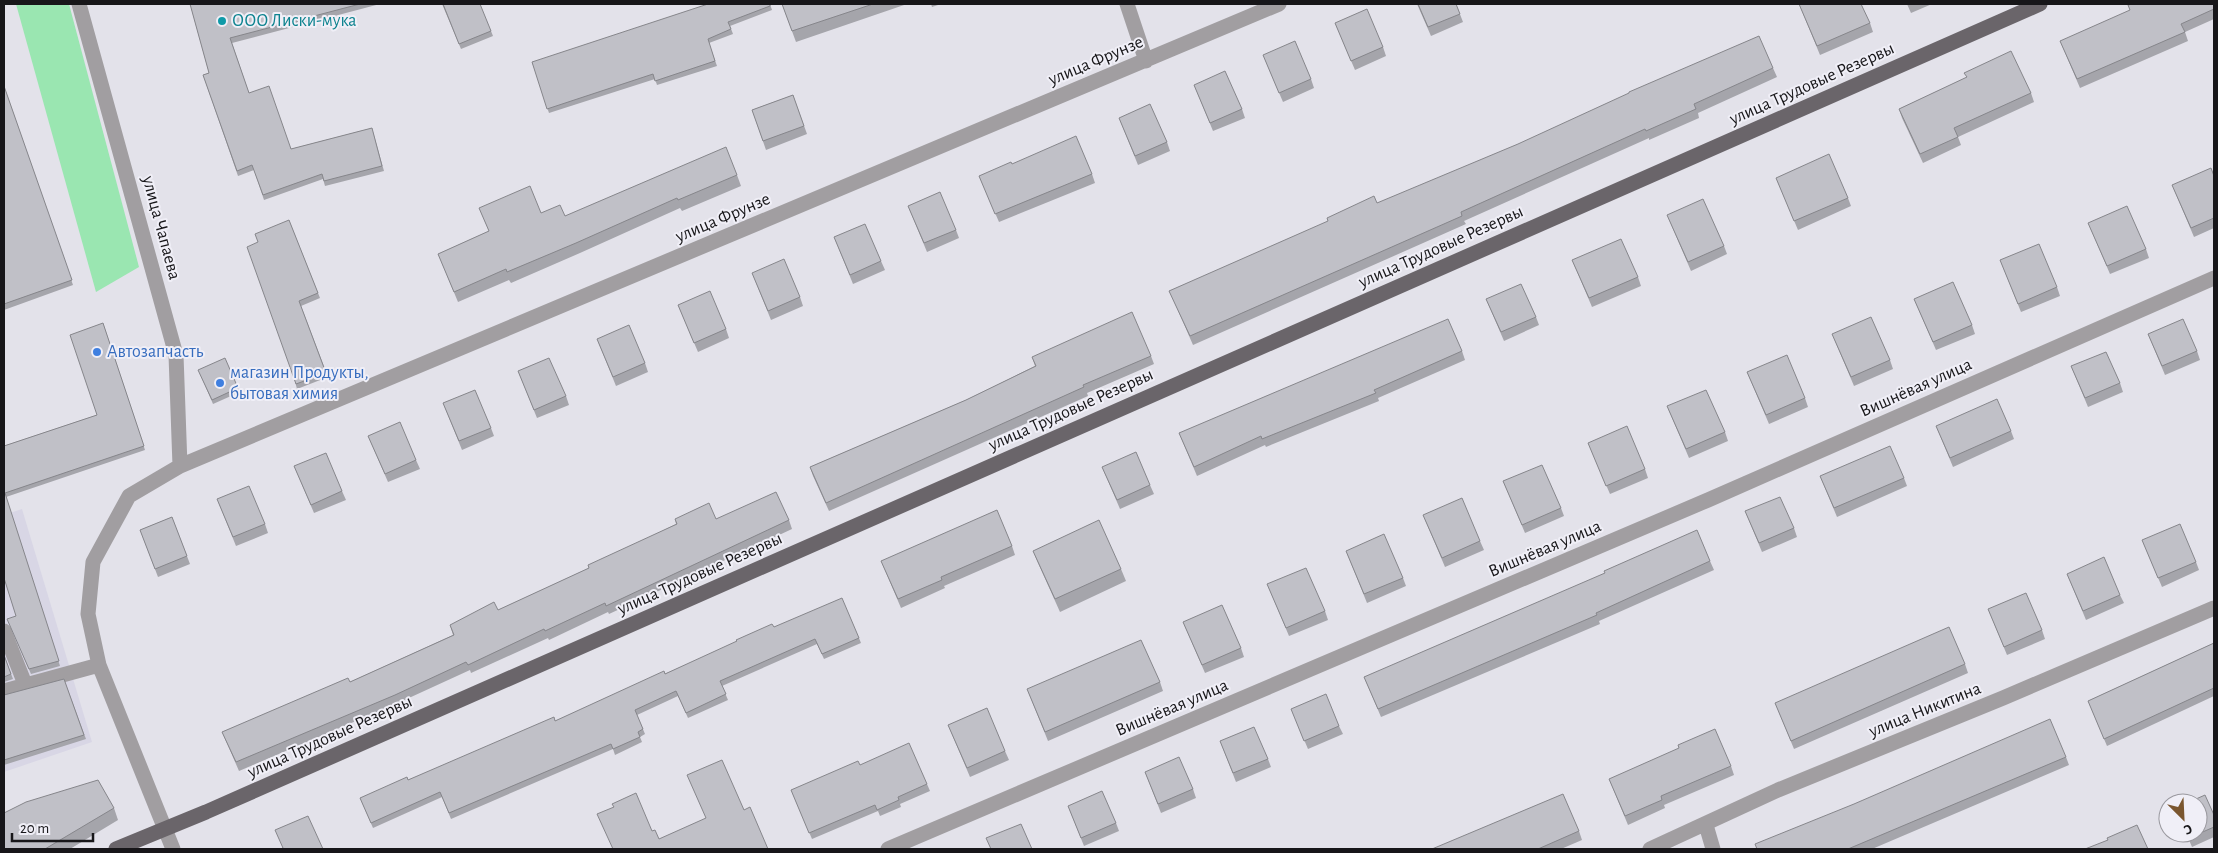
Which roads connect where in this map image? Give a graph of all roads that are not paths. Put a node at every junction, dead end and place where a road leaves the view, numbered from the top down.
1 (79, 4) edge
2 (1127, 4) edge
3 (1279, 4) edge
4 (2040, 4) edge
5 (1146, 60) junction
6 (2214, 278) edge
7 (180, 466) junction
8 (2214, 608) edge
9 (4, 631) edge
10 (99, 665) junction
11 (25, 684) junction
12 (4, 691) edge
13 (1706, 826) junction
14 (164, 830) junction
15 (116, 849) edge
16 (173, 849) edge
17 (888, 849) edge
18 (1650, 849) edge
19 (1713, 849) edge

1 - 7 street, улица Чапаева
2 - 5 street
3 - 5 street, улица Фрунзе
4 - 14 main road, улица Трудовые Резервы
5 - 7 street, улица Фрунзе
6 - 17 street, Вишнёвая улица
7 - 10 street, улица Фрунзе
8 - 13 street, улица Никитина
9 - 11 street
10 - 11 street
10 - 14 street, улица Фрунзе
11 - 12 street
13 - 18 street, улица Никитина
13 - 19 street
14 - 15 main road, улица Трудовые Резервы
14 - 16 street, улица Фрунзе

